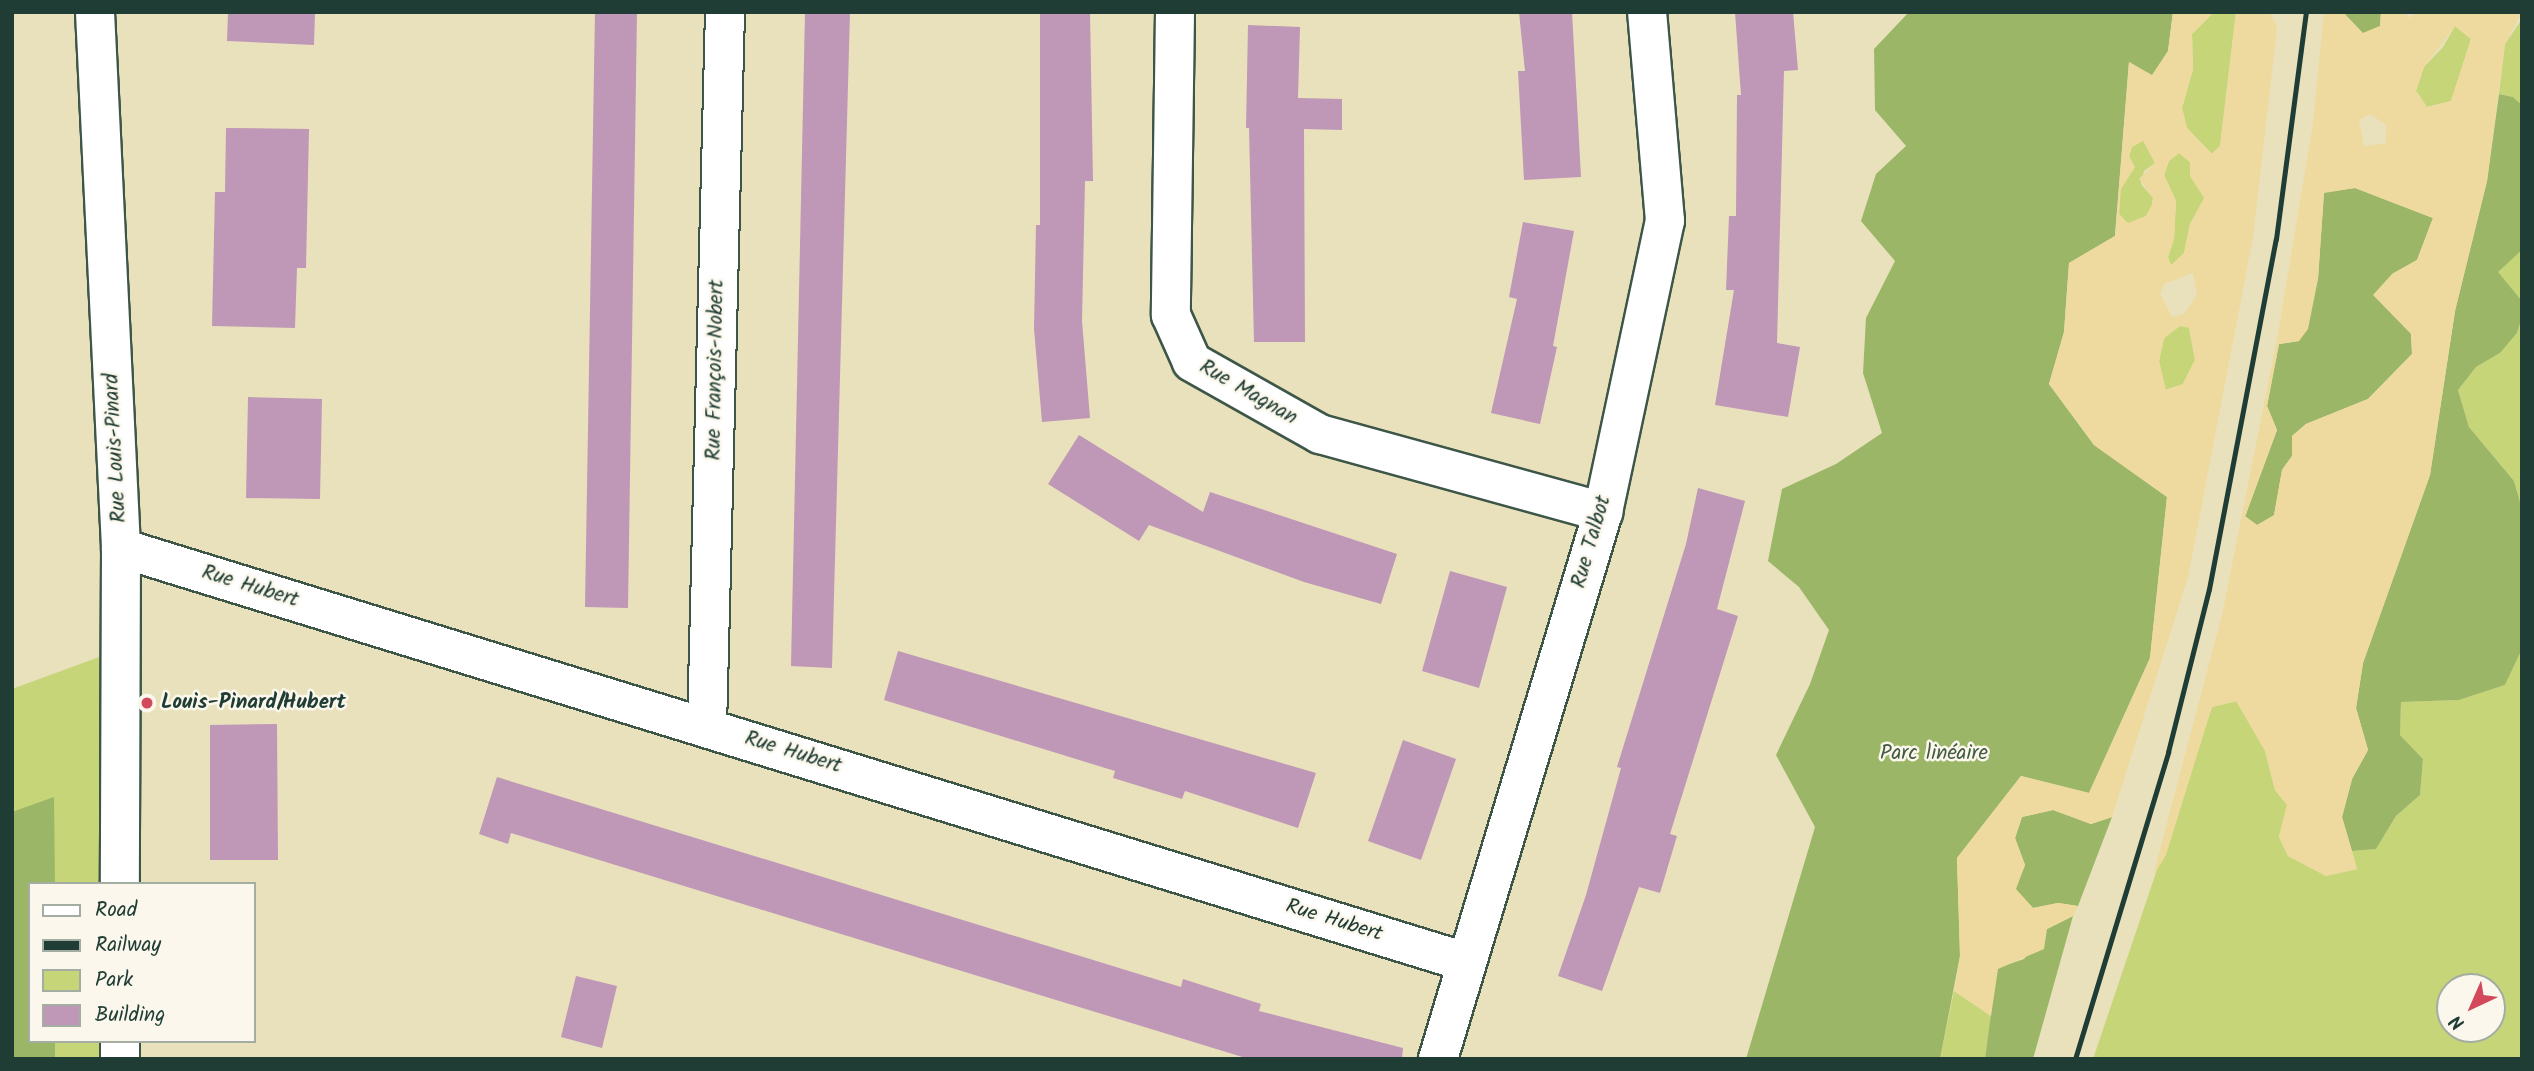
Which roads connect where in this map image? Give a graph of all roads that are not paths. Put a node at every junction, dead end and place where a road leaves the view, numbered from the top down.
1 (95, 12) edge
2 (725, 12) edge
3 (1175, 12) edge
4 (1647, 12) edge
5 (1603, 512) junction
6 (121, 548) junction
7 (707, 727) junction
8 (120, 882) edge
9 (1463, 961) junction
10 (1437, 1059) edge

1 - 6 street, Rue Louis-Pinard
2 - 7 street, Rue François-Nobert
3 - 5 street, Rue Magnan
4 - 5 street, Rue Talbot
5 - 9 street, Rue Talbot
6 - 7 street, Rue Hubert
6 - 8 street, Rue Louis-Pinard
7 - 9 street, Rue Hubert
9 - 10 street, Rue Talbot

